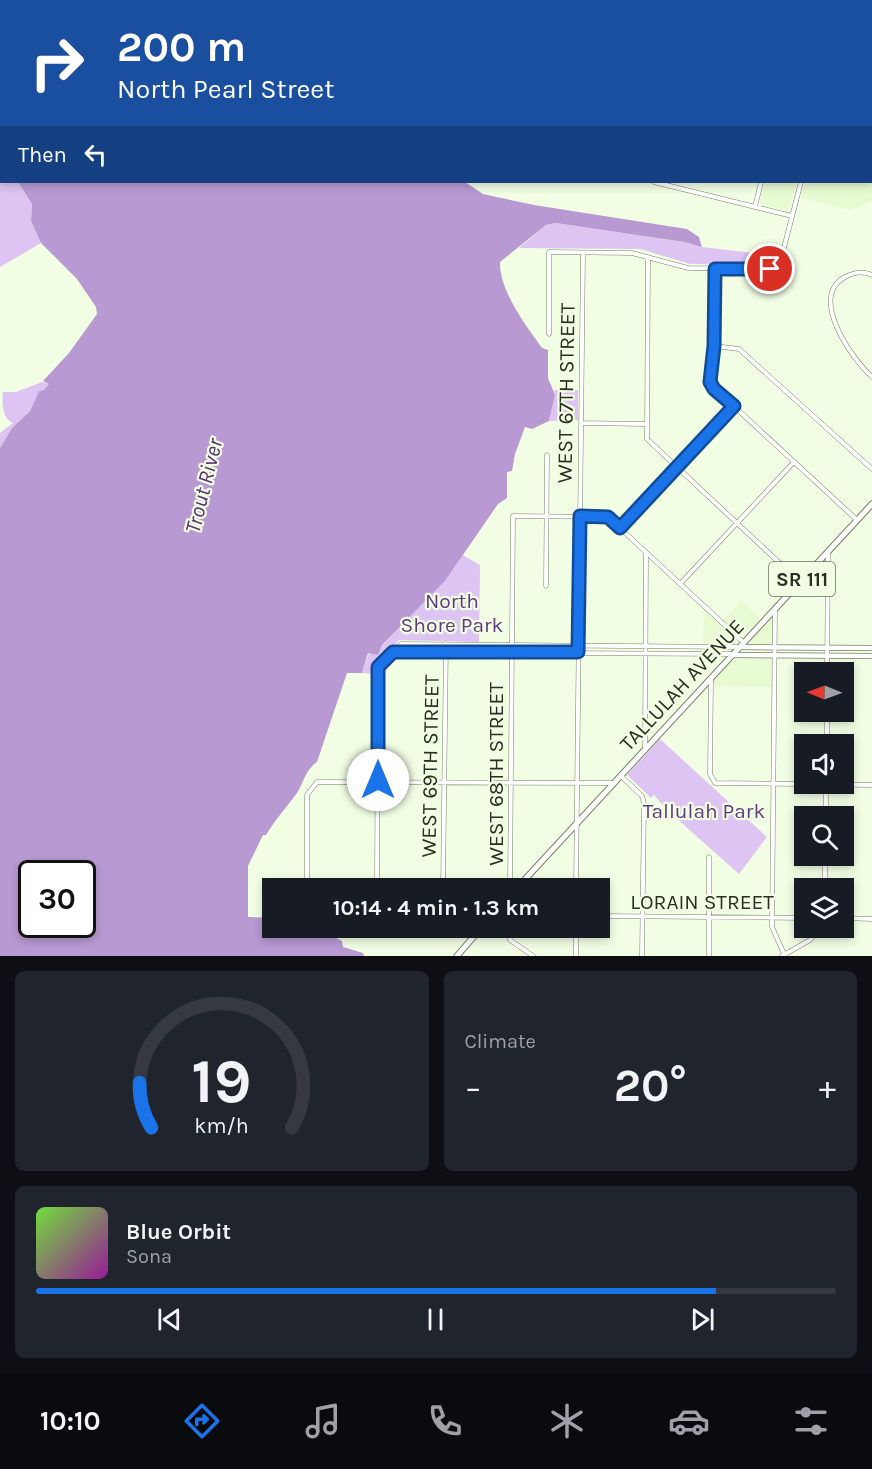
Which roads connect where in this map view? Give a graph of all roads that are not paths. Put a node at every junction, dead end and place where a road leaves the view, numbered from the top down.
1 (658, 183) edge
2 (761, 183) edge
3 (801, 183) edge
4 (755, 207) junction
5 (792, 216) junction
6 (582, 253) junction
7 (648, 257) junction
8 (715, 269) junction
9 (872, 275) edge
10 (549, 334) dead end
11 (714, 346) junction
12 (872, 377) edge
13 (734, 406) junction
14 (581, 423) junction
15 (647, 424) junction
16 (547, 455) dead end
17 (794, 462) junction
18 (676, 468) junction
19 (872, 469) edge
20 (872, 504) edge
21 (546, 516) junction
22 (580, 516) junction
23 (857, 520) junction
24 (737, 524) junction
25 (620, 528) junction
26 (828, 551) junction
27 (646, 553) junction
28 (800, 582) junction
29 (681, 584) junction
30 (546, 586) dead end
31 (775, 609) junction
32 (446, 644) junction
33 (512, 645) junction
34 (578, 645) junction
35 (742, 645) junction
36 (645, 646) junction
37 (775, 647) junction
38 (827, 648) junction
39 (872, 648) edge
40 (446, 651) junction
41 (393, 652) junction
42 (512, 652) junction
43 (578, 652) junction
44 (645, 654) junction
45 (733, 654) junction
46 (775, 655) junction
47 (827, 655) junction
48 (872, 656) edge
49 (827, 662) edge
50 (711, 678) junction
51 (645, 750) junction
52 (621, 776) junction
53 (378, 780) junction
54 (445, 781) junction
55 (511, 782) junction
56 (577, 782) junction
57 (614, 783) junction
58 (774, 784) junction
59 (794, 784) edge
60 (854, 785) edge
61 (872, 785) edge
62 (577, 822) junction
63 (709, 856) dead end
64 (307, 878) edge
65 (377, 878) edge
66 (443, 878) edge
67 (510, 878) edge
68 (526, 878) edge
69 (576, 878) edge
70 (610, 916) edge
71 (643, 916) junction
72 (710, 916) junction
73 (772, 917) junction
74 (794, 918) edge
75 (854, 918) edge
76 (872, 919) edge
77 (473, 938) edge
78 (510, 938) edge
79 (576, 938) edge
80 (811, 938) edge
81 (784, 955) edge
82 (457, 956) edge
83 (533, 956) edge
84 (576, 956) edge
85 (642, 956) edge
86 (709, 956) edge

1 - 4 street
2 - 4 street
3 - 5 street
4 - 5 street
5 - 8 street
6 - 7 street
6 - 10 street
6 - 14 street, WEST 67TH STREET
7 - 8 street
7 - 15 street
8 - 11 street
9 - 12 street
11 - 13 street
11 - 19 street
13 - 17 street
13 - 18 street
14 - 15 street
14 - 22 street, WEST 67TH STREET
15 - 18 street
16 - 21 street
17 - 23 street
17 - 24 street
18 - 24 street
18 - 25 street
20 - 23 main road, TALLULAH AVENUE / SR 111
21 - 22 street
21 - 30 street
21 - 33 street, WEST 68TH STREET
22 - 25 street
22 - 34 street, WEST 67TH STREET
23 - 26 main road, TALLULAH AVENUE / SR 111
24 - 28 street
24 - 29 street
25 - 27 street
26 - 28 main road, TALLULAH AVENUE / SR 111
26 - 38 street
27 - 29 street
27 - 36 street
28 - 31 main road, TALLULAH AVENUE / SR 111
29 - 35 street
31 - 35 main road, TALLULAH AVENUE / SR 111
31 - 37 street
32 - 33 street
32 - 40 street, WEST 69TH STREET
32 - 41 street
33 - 34 street
33 - 42 street, WEST 68TH STREET
34 - 36 street
34 - 43 street, WEST 67TH STREET
35 - 36 street
35 - 37 street
35 - 45 main road, TALLULAH AVENUE / SR 111
36 - 44 street
37 - 38 street
37 - 46 street
38 - 39 street
38 - 47 street
40 - 41 street
40 - 42 street
40 - 54 street, WEST 69TH STREET
41 - 53 street
42 - 43 street
42 - 55 street, WEST 68TH STREET
43 - 44 street
43 - 56 street, WEST 67TH STREET
44 - 45 street
44 - 51 street
45 - 46 street
45 - 50 main road, TALLULAH AVENUE / SR 111
46 - 47 street
46 - 58 street
47 - 48 street
47 - 49 street
50 - 51 main road, TALLULAH AVENUE / SR 111
50 - 58 street
51 - 52 main road, TALLULAH AVENUE / SR 111
52 - 57 main road, TALLULAH AVENUE / SR 111
52 - 71 street
53 - 54 street
53 - 64 street
53 - 65 street
54 - 55 street
54 - 66 street, WEST 69TH STREET
55 - 56 street
55 - 67 street, WEST 68TH STREET
56 - 57 street
56 - 62 street, WEST 67TH STREET
57 - 62 main road, TALLULAH AVENUE / SR 111
58 - 59 street
58 - 73 street
60 - 61 street
62 - 68 main road, TALLULAH AVENUE / SR 111
62 - 69 street, WEST 67TH STREET
63 - 72 street
70 - 71 street, LORAIN STREET
71 - 72 street, LORAIN STREET
71 - 85 street
72 - 73 street, LORAIN STREET
72 - 86 street
73 - 74 street, LORAIN STREET
73 - 81 street
75 - 76 street
77 - 82 main road
78 - 83 street
79 - 84 street
80 - 81 street

